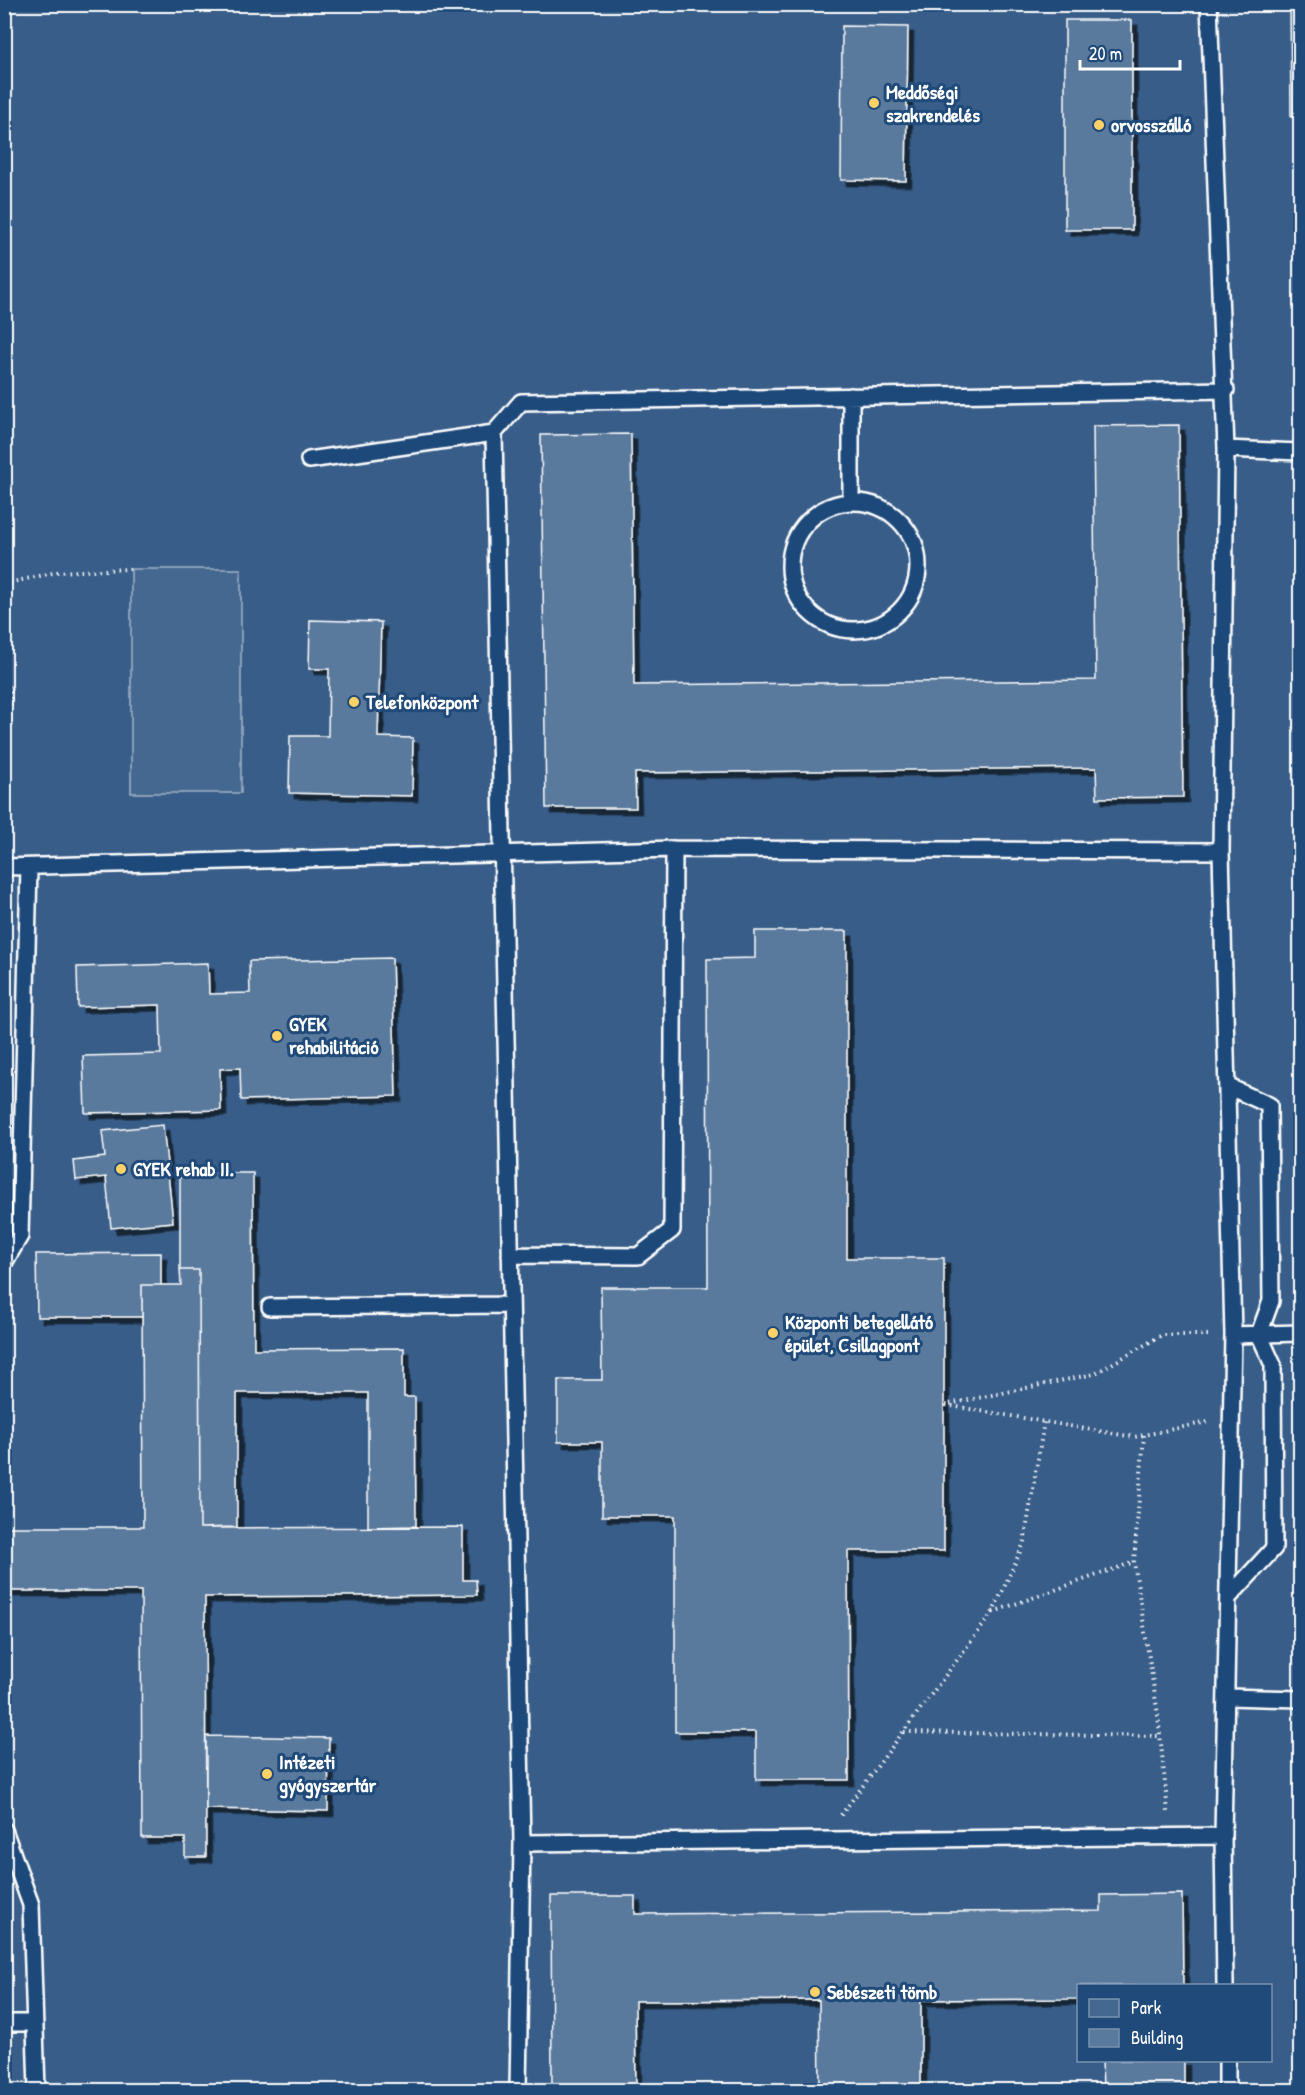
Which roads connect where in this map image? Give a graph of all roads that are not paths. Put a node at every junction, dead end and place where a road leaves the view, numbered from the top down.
1 (1209, 4) edge
2 (1226, 390) junction
3 (851, 396) junction
4 (494, 433) junction
5 (1226, 449) junction
6 (1300, 452) edge
7 (309, 460) dead end
8 (851, 502) junction
9 (675, 849) junction
10 (1221, 851) junction
11 (501, 853) junction
12 (4, 867) edge
13 (29, 867) junction
14 (1227, 1086) junction
15 (510, 1256) junction
16 (4, 1263) edge
17 (511, 1305) junction
18 (270, 1307) dead end
19 (1300, 1333) edge
20 (1259, 1334) junction
21 (1233, 1335) junction
22 (1229, 1597) junction
23 (1228, 1697) junction
24 (1300, 1699) edge
25 (4, 1830) edge
26 (1223, 1836) junction
27 (522, 1843) junction
28 (1225, 1984) edge
29 (4, 2023) edge
30 (35, 2023) junction
31 (1227, 2062) edge
32 (37, 2091) edge
33 (518, 2091) edge
34 (1227, 2091) edge

1 - 2 lane
2 - 3 lane
2 - 5 lane
3 - 4 lane
3 - 8 lane
4 - 7 lane
4 - 11 lane
5 - 6 lane
5 - 10 lane
8 - 8 lane
9 - 10 lane
9 - 11 lane
9 - 15 lane
10 - 14 lane
11 - 13 lane
11 - 15 lane
12 - 13 lane
13 - 16 lane
14 - 20 lane
14 - 21 lane
15 - 17 lane
17 - 18 lane
17 - 27 lane
19 - 20 lane
20 - 21 lane
20 - 22 lane
21 - 22 lane
22 - 23 lane
23 - 24 lane
23 - 26 lane
25 - 30 lane
26 - 27 lane
26 - 28 lane
27 - 33 lane
29 - 30 lane
30 - 32 lane
31 - 34 lane

